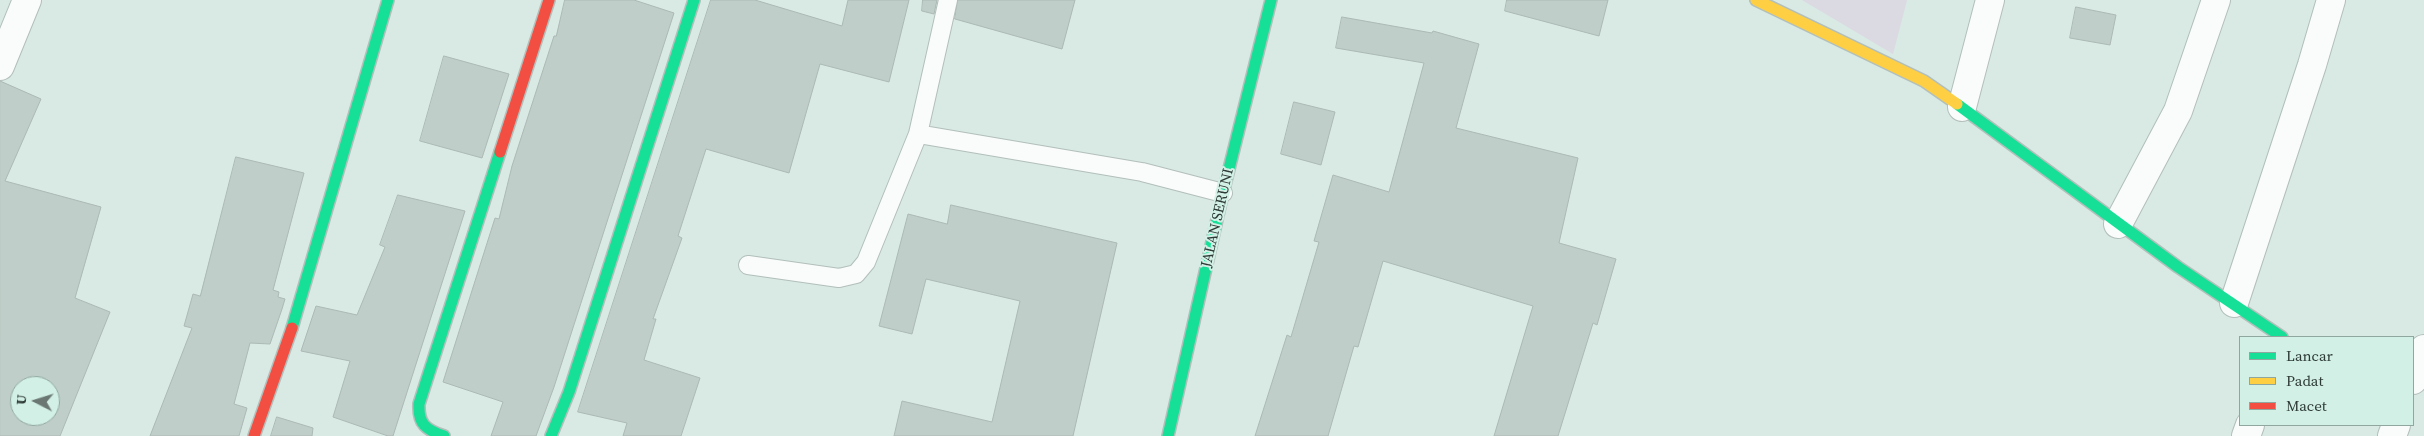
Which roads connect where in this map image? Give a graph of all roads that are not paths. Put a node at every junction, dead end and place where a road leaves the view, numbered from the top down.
1 (27, 0) edge
2 (388, 0) edge
3 (549, 0) edge
4 (694, 0) edge
5 (948, 0) edge
6 (1271, 0) edge
7 (1756, 0) edge
8 (1990, 0) edge
9 (2216, 0) edge
10 (2331, 0) edge
11 (0, 66) edge
12 (1962, 106) junction
13 (918, 134) junction
14 (1223, 193) junction
15 (2118, 224) junction
16 (748, 265) dead end
17 (2234, 302) junction
18 (2281, 336) edge
19 (2424, 349) edge
20 (2414, 377) edge
21 (254, 436) edge
22 (444, 436) edge
23 (551, 436) edge
24 (1168, 436) edge

1 - 11 street
2 - 21 street
3 - 22 street
4 - 23 street
5 - 13 lane
6 - 14 street, JALAN SERUNI
7 - 12 street
8 - 12 street
9 - 15 street
10 - 17 street
12 - 15 street
13 - 14 lane
13 - 16 lane
14 - 24 street, JALAN SERUNI
15 - 17 street
17 - 18 street
19 - 20 street

